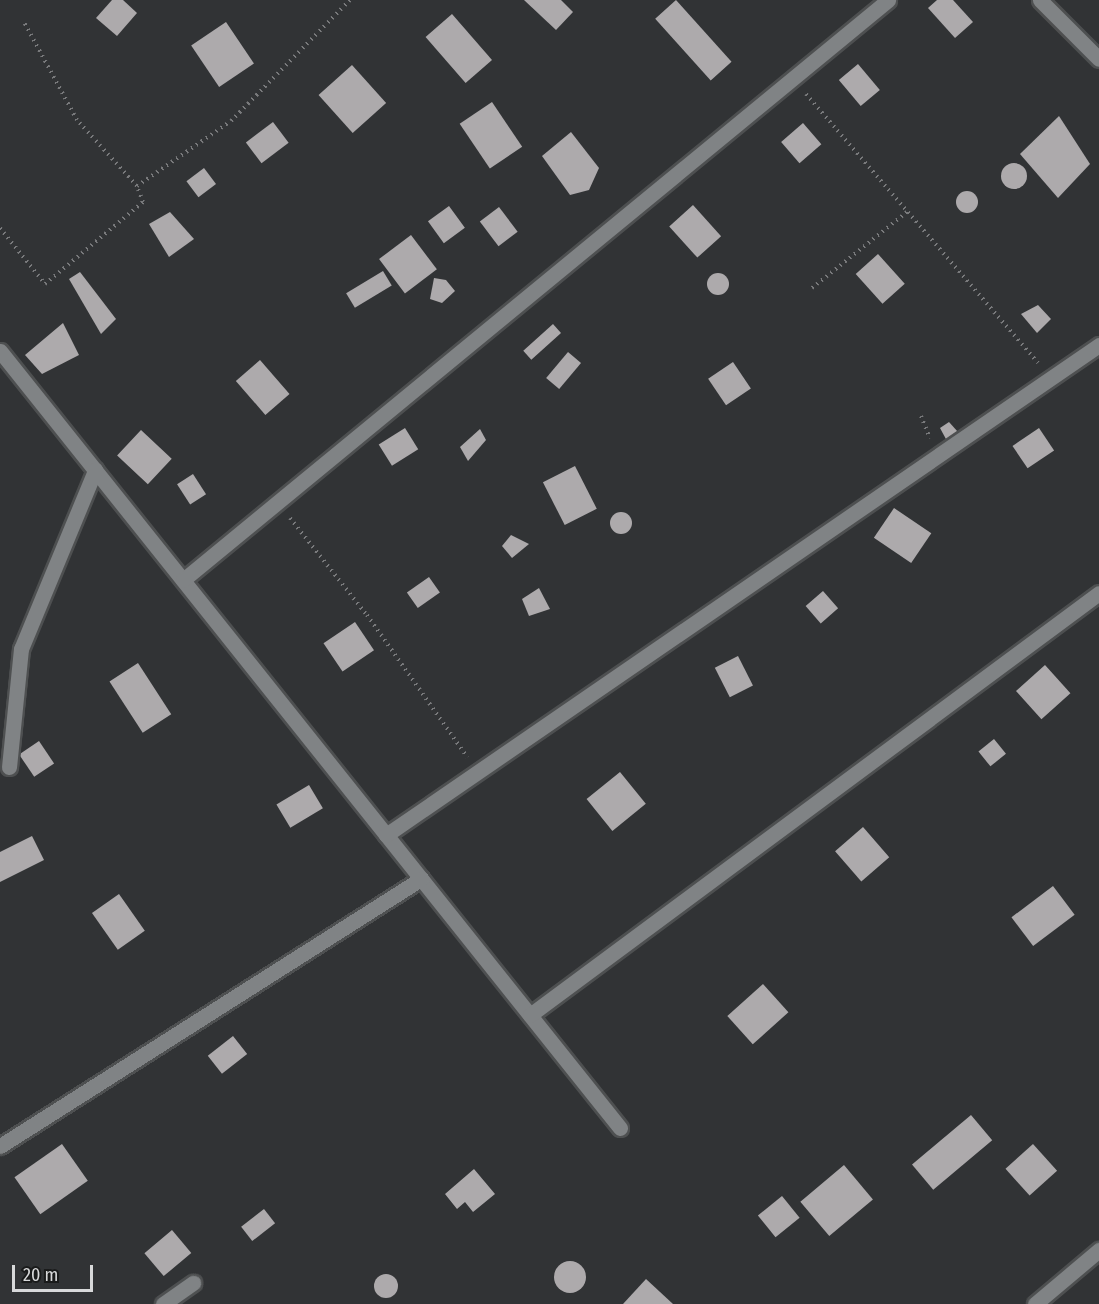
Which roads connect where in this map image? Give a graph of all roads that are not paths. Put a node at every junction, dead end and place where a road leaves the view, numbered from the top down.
1 (888, 0) edge
2 (1040, 0) edge
3 (1099, 59) edge
4 (1099, 345) edge
5 (0, 351) edge
6 (95, 470) junction
7 (183, 580) junction
8 (1099, 593) edge
9 (9, 767) dead end
10 (386, 835) junction
11 (422, 879) junction
12 (530, 1015) junction
13 (620, 1128) dead end
14 (0, 1146) edge
15 (1099, 1250) edge
16 (194, 1283) dead end
17 (163, 1304) edge
18 (1035, 1304) edge

1 - 7 street
2 - 3 street
4 - 10 street
5 - 6 street
6 - 7 street
6 - 9 street
7 - 10 street
8 - 12 street
10 - 11 street
11 - 12 street
11 - 14 street
12 - 13 street
15 - 18 street
16 - 17 street

